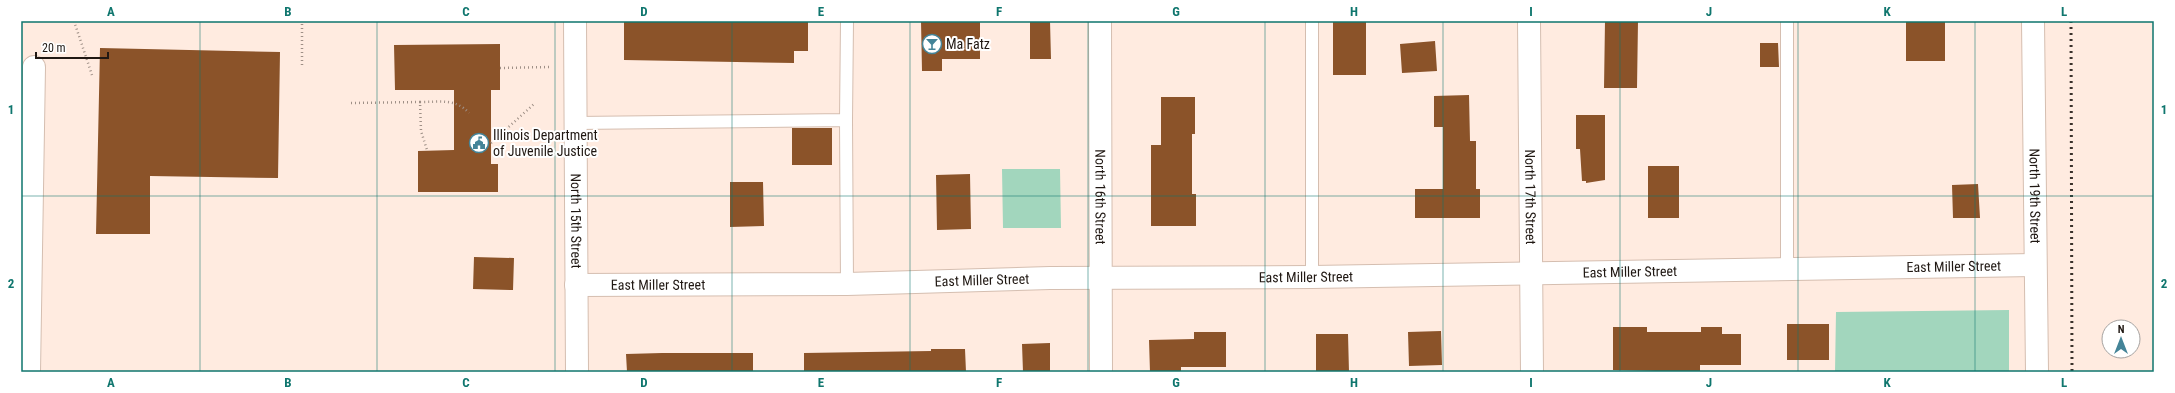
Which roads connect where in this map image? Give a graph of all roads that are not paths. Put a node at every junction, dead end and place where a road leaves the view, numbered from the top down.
1 (575, 21) edge
2 (847, 21) edge
3 (1100, 21) edge
4 (1312, 21) edge
5 (1529, 21) edge
6 (1787, 21) edge
7 (2034, 21) edge
8 (34, 67) dead end
9 (846, 120) junction
10 (575, 123) junction
11 (2035, 265) junction
12 (1787, 268) junction
13 (1531, 274) junction
14 (1312, 277) junction
15 (1100, 278) junction
16 (847, 284) junction
17 (576, 285) junction
18 (28, 372) edge
19 (577, 372) edge
20 (1101, 372) edge
21 (1532, 372) edge
22 (2037, 372) edge

1 - 10 street, North 15th Street
2 - 9 lane
3 - 15 street, North 16th Street
4 - 14 lane
5 - 13 street, North 17th Street
6 - 12 lane
7 - 11 street, North 19th Street
8 - 18 street
9 - 10 lane
9 - 16 lane
10 - 17 street, North 15th Street
11 - 12 street, East Miller Street
11 - 22 street, North 19th Street
12 - 13 street, East Miller Street
13 - 14 street, East Miller Street
13 - 21 street, North 17th Street
14 - 15 street, East Miller Street
15 - 16 street, East Miller Street
15 - 20 street, North 16th Street
16 - 17 street, East Miller Street
17 - 19 street, North 15th Street

